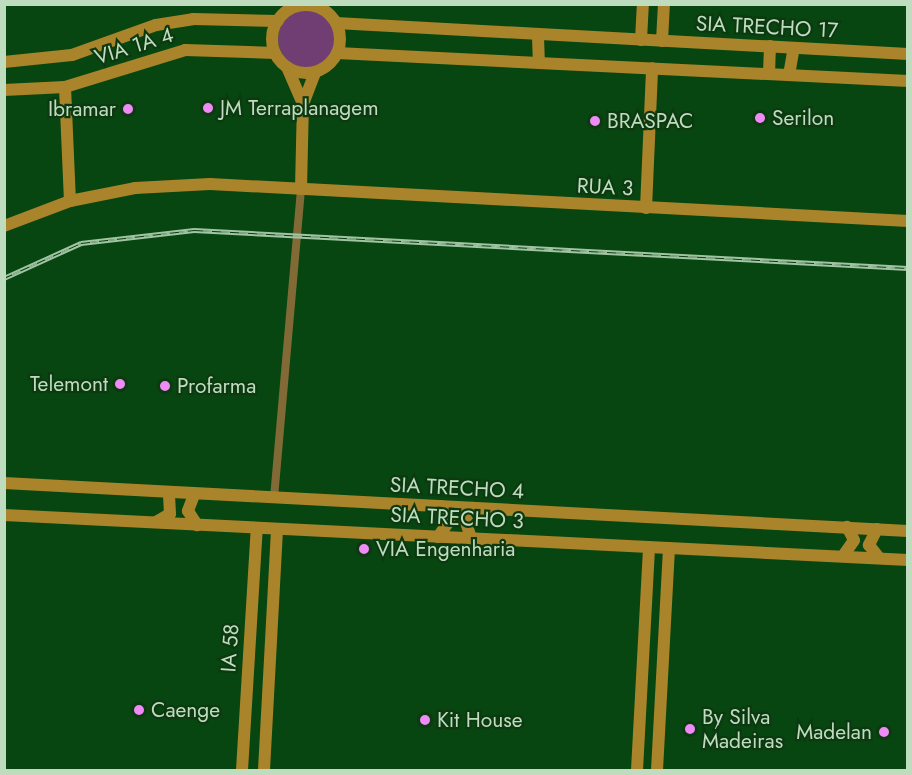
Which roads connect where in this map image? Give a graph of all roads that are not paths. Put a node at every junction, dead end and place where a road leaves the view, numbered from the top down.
1 (664, 4) edge
2 (296, 6) edge
3 (322, 7) edge
4 (643, 8) edge
5 (664, 18) junction
6 (278, 21) junction
7 (336, 23) junction
8 (538, 37) junction
9 (641, 40) junction
10 (662, 41) junction
11 (770, 46) junction
12 (794, 48) junction
13 (275, 53) junction
14 (337, 53) junction
15 (908, 54) edge
16 (4, 62) edge
17 (539, 62) junction
18 (287, 67) junction
19 (652, 68) junction
20 (315, 72) junction
21 (769, 74) junction
22 (789, 75) junction
23 (908, 81) edge
24 (65, 87) junction
25 (4, 90) edge
26 (303, 104) junction
27 (301, 189) junction
28 (70, 201) junction
29 (646, 208) junction
30 (908, 221) edge
31 (4, 226) edge
32 (4, 483) edge
33 (169, 493) junction
34 (194, 495) junction
35 (274, 498) junction
36 (441, 506) junction
37 (472, 508) junction
38 (4, 515) edge
39 (156, 522) junction
40 (197, 525) junction
41 (848, 527) junction
42 (257, 528) junction
43 (277, 529) junction
44 (877, 529) junction
45 (908, 531) edge
46 (438, 537) junction
47 (471, 538) junction
48 (649, 547) junction
49 (669, 548) junction
50 (843, 556) junction
51 (879, 558) junction
52 (908, 560) edge
53 (645, 624) junction
54 (664, 626) junction
55 (248, 670) junction
56 (269, 670) junction
57 (242, 771) edge
58 (264, 771) edge
59 (638, 771) edge
60 (657, 771) edge

1 - 5 main road
2 - 3 main road
2 - 6 main road
3 - 7 main road
4 - 5 main road
4 - 9 main road
5 - 10 main road
6 - 13 main road
6 - 16 main road, VIA 1A 4
7 - 8 main road, SIA TRECHO 17
7 - 14 main road
8 - 9 main road, SIA TRECHO 17
8 - 17 main road
9 - 10 main road, SIA TRECHO 17
10 - 11 main road, SIA TRECHO 17
11 - 12 main road, SIA TRECHO 17
11 - 21 main road
12 - 15 main road, SIA TRECHO 17
12 - 22 main road
13 - 18 main road
13 - 24 main road, VIA 1A 4
14 - 17 main road
14 - 20 main road
17 - 19 main road
18 - 20 main road
18 - 26 main road
19 - 21 main road
19 - 29 main road
20 - 26 main road
21 - 22 main road
22 - 23 main road
24 - 25 main road, VIA 1A 4
24 - 28 main road
26 - 27 main road
27 - 28 main road, RUA 3
27 - 29 main road, RUA 3
27 - 35 street
28 - 31 main road, RUA 3
29 - 30 main road, RUA 3
32 - 33 main road, SIA TRECHO 4
33 - 34 main road, SIA TRECHO 4
33 - 39 main road
34 - 35 main road, SIA TRECHO 4
34 - 40 main road
35 - 36 main road, SIA TRECHO 4
36 - 37 main road, SIA TRECHO 4
36 - 46 main road
37 - 41 main road, SIA TRECHO 4
37 - 47 main road
38 - 39 main road, SIA TRECHO 3
39 - 40 main road, SIA TRECHO 3
40 - 42 main road, SIA TRECHO 3
41 - 44 main road, SIA TRECHO 4
41 - 50 main road
42 - 43 main road, SIA TRECHO 3
42 - 55 main road, IA 58
43 - 46 main road, SIA TRECHO 3
43 - 56 main road, IA 58
44 - 45 main road, SIA TRECHO 4
44 - 51 main road
46 - 47 main road, SIA TRECHO 3
47 - 48 main road, SIA TRECHO 3
48 - 49 main road, SIA TRECHO 3
48 - 53 main road
49 - 50 main road, SIA TRECHO 3
49 - 54 main road
50 - 51 main road, SIA TRECHO 3
51 - 52 main road, SIA TRECHO 3
53 - 54 main road
53 - 59 main road
54 - 60 main road
55 - 56 main road
55 - 57 main road, IA 58
56 - 58 main road, IA 58

